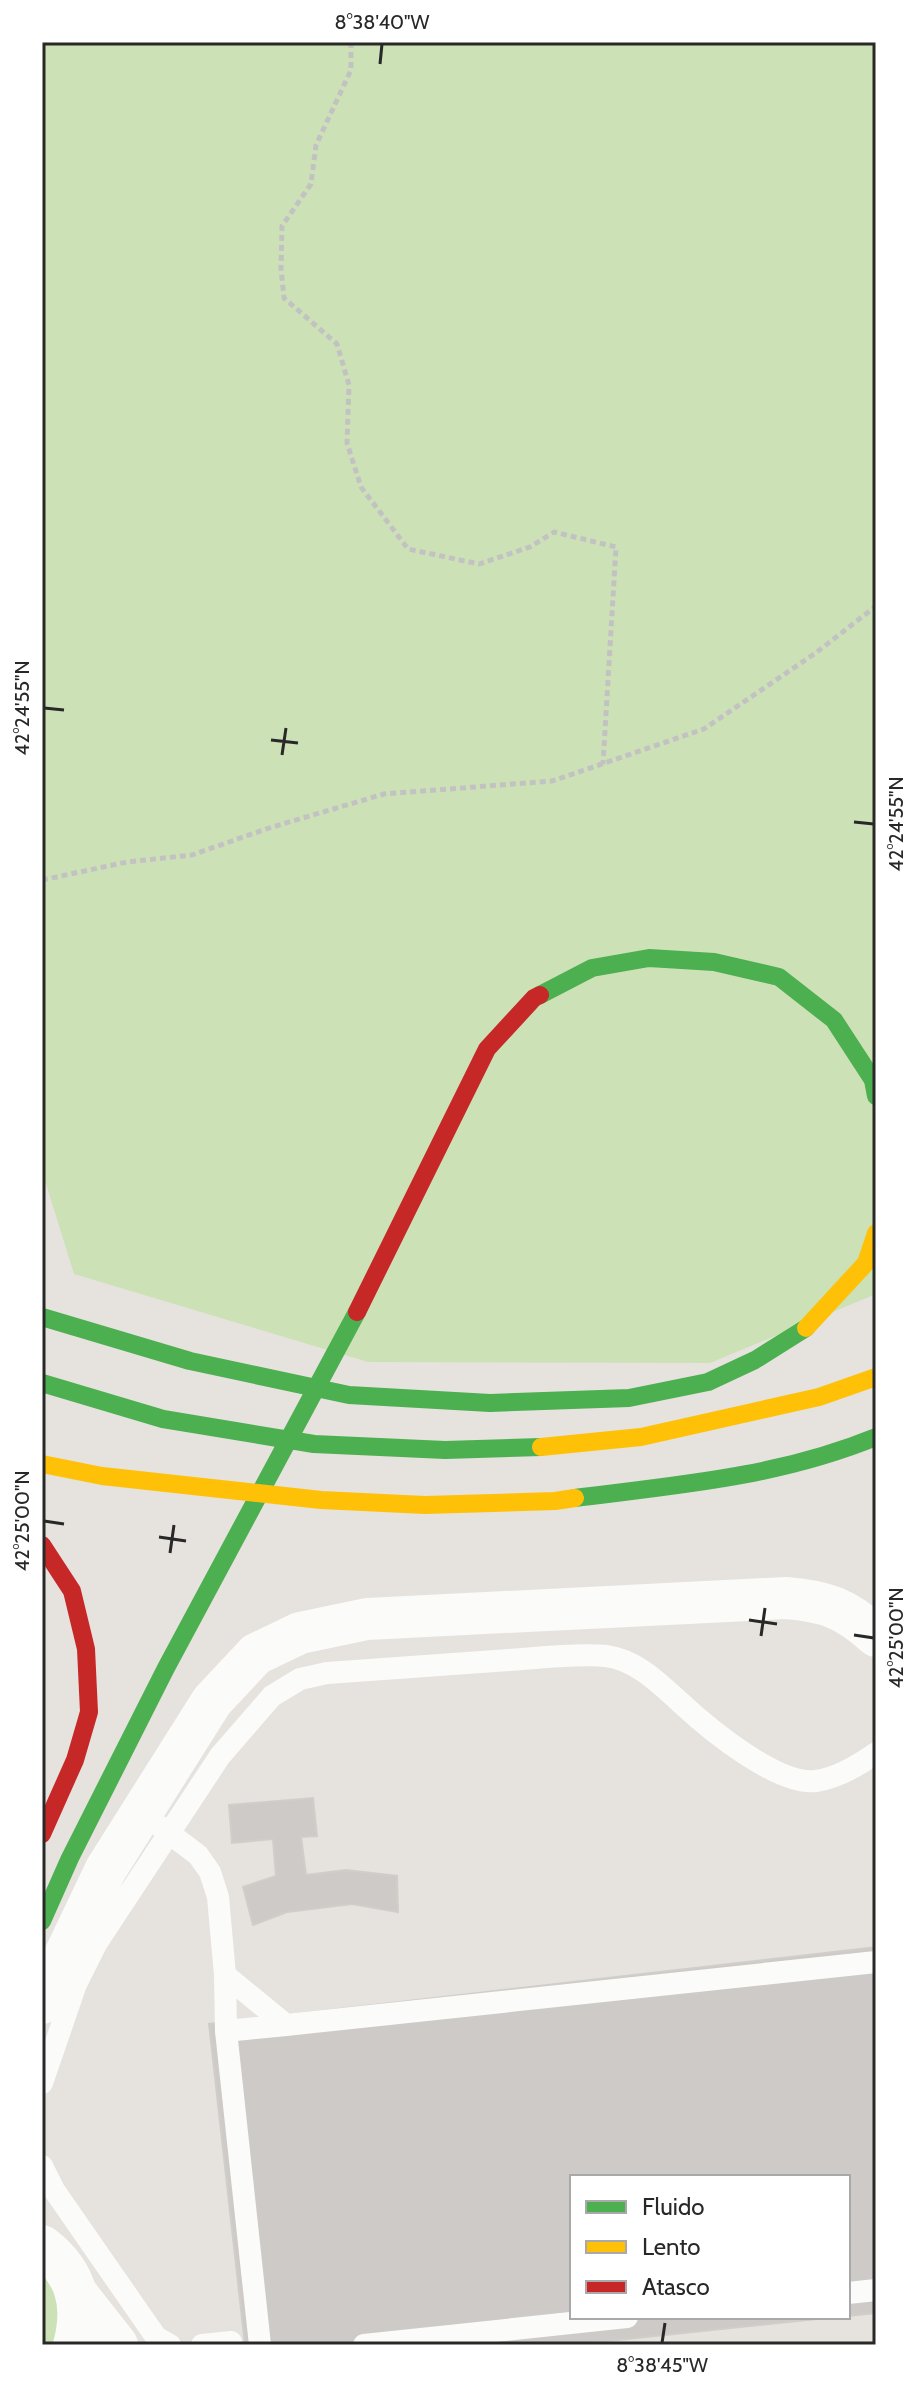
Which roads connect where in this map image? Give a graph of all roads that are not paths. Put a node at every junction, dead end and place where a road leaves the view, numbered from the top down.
1 (876, 1096) edge
2 (876, 1233) edge
3 (42, 1317) edge
4 (876, 1377) edge
5 (42, 1383) edge
6 (876, 1437) edge
7 (90, 1455) dead end
8 (42, 1464) edge
9 (231, 1490) junction
10 (42, 1545) edge
11 (876, 1636) edge
12 (876, 1753) edge
13 (148, 1817) junction
14 (42, 1834) edge
15 (42, 1921) edge
16 (876, 1962) edge
17 (225, 1975) junction
18 (42, 2003) edge
19 (286, 2025) junction
20 (226, 2031) junction
21 (42, 2083) edge
22 (42, 2166) edge
23 (46, 2246) edge
24 (876, 2290) edge
25 (850, 2293) edge
26 (77, 2294) junction
27 (608, 2319) edge
28 (231, 2342) dead end
29 (74, 2345) edge
30 (117, 2345) edge
31 (170, 2345) edge
32 (202, 2345) edge
33 (260, 2345) edge
34 (364, 2345) edge

1 - 15 main road
2 - 3 main road
4 - 5 main road
6 - 9 main road
7 - 9 main road
8 - 9 main road
10 - 14 main road
11 - 13 street
12 - 21 lane
13 - 17 lane
13 - 18 street
16 - 19 lane
17 - 19 lane
17 - 20 lane
19 - 20 lane
20 - 33 lane
22 - 31 lane
23 - 26 street
24 - 25 lane
26 - 29 street
26 - 30 street
27 - 34 lane
28 - 32 lane

